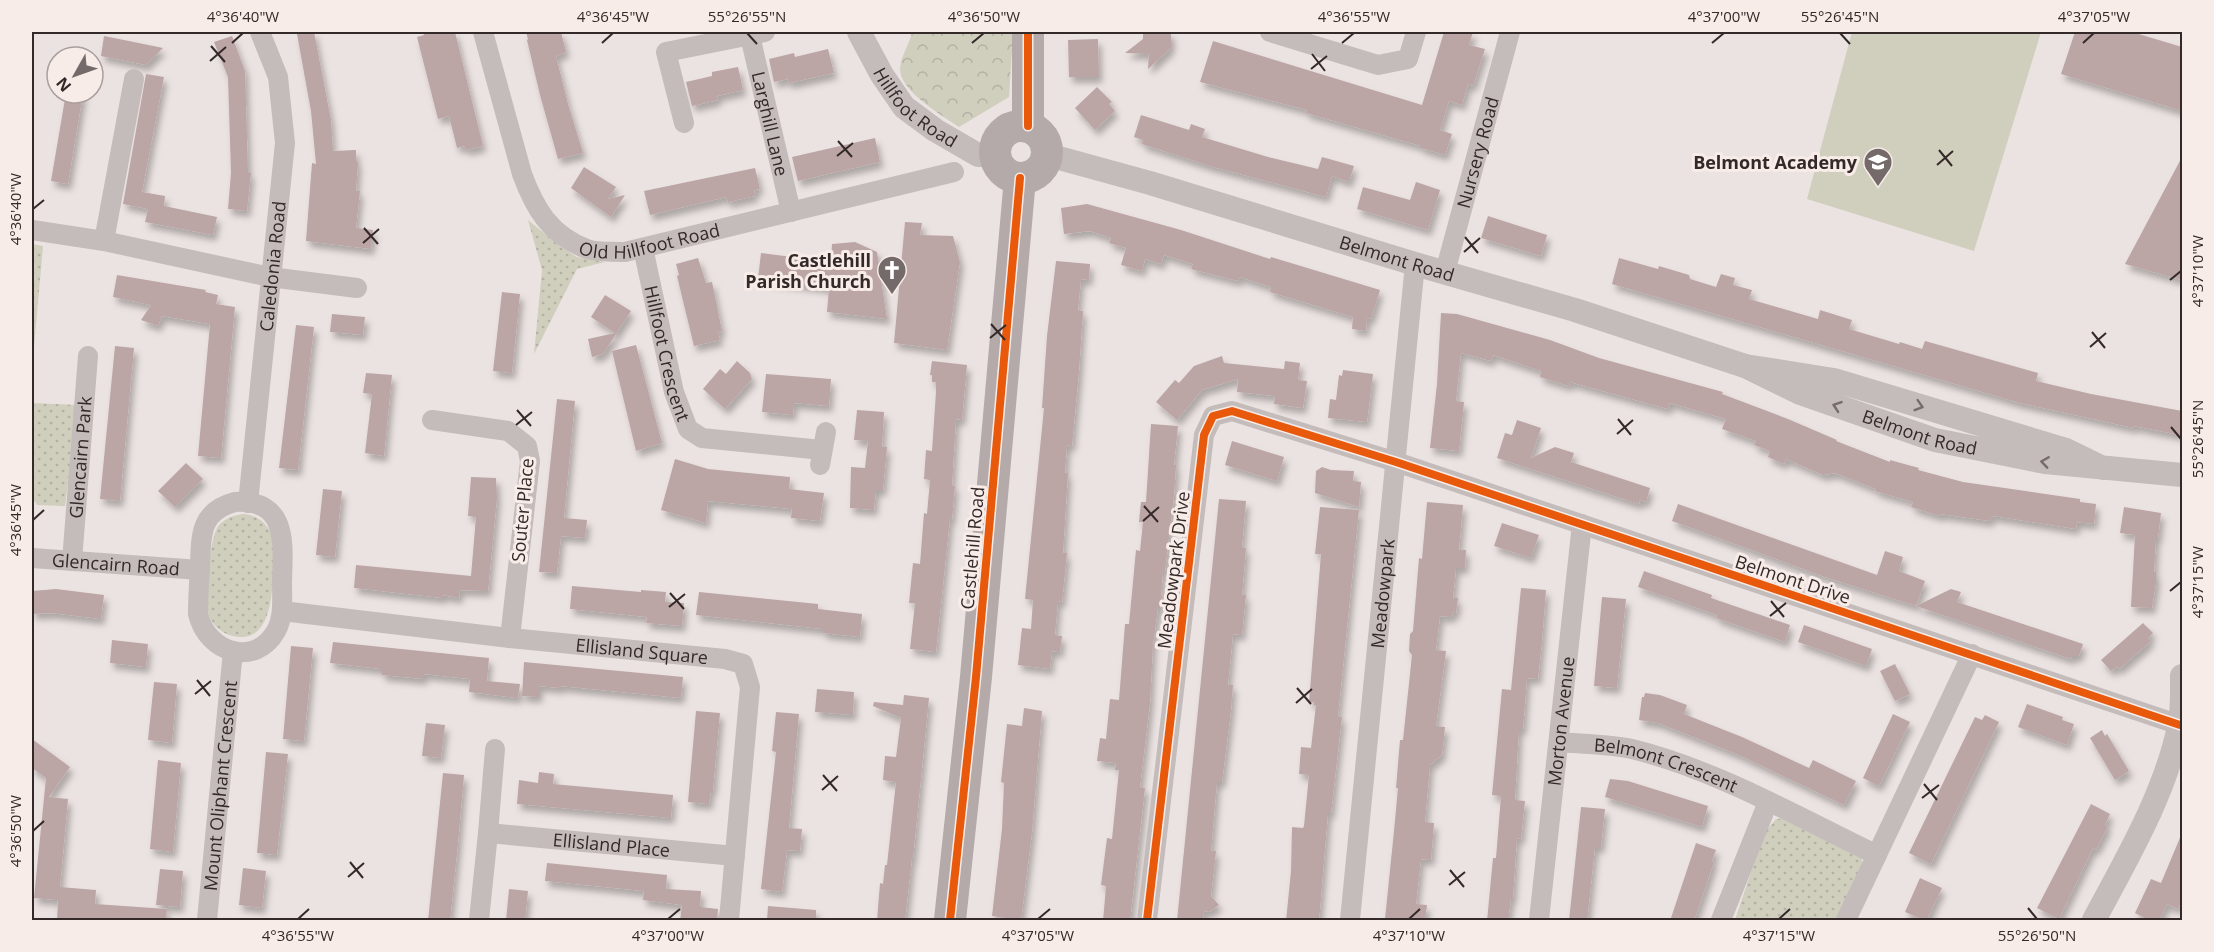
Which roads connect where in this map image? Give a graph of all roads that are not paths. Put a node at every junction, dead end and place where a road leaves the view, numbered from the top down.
1 (260, 32) edge
2 (483, 32) edge
3 (859, 32) edge
4 (1028, 32) edge
5 (1270, 32) edge
6 (1416, 32) edge
7 (1510, 32) edge
8 (757, 34) edge
9 (134, 79) dead end
10 (684, 123) dead end
11 (1028, 126) junction
12 (995, 154) junction
13 (1048, 155) junction
14 (954, 172) dead end
15 (1020, 178) junction
16 (791, 212) junction
17 (32, 230) edge
18 (104, 242) junction
19 (643, 248) junction
20 (1415, 264) junction
21 (1445, 272) junction
22 (270, 277) junction
23 (357, 289) dead end
24 (88, 356) dead end
25 (432, 420) dead end
26 (823, 449) dead end
27 (1396, 462) junction
28 (2182, 475) edge
29 (248, 502) junction
30 (1582, 524) junction
31 (32, 558) edge
32 (72, 561) junction
33 (200, 570) junction
34 (282, 611) junction
35 (510, 638) junction
36 (233, 651) junction
37 (1972, 654) junction
38 (2182, 676) edge
39 (2180, 725) junction
40 (1559, 742) junction
41 (495, 750) dead end
42 (1768, 802) junction
43 (488, 833) junction
44 (1876, 855) junction
45 (735, 856) junction
46 (207, 921) edge
47 (478, 921) edge
48 (729, 921) edge
49 (951, 921) edge
50 (1147, 921) edge
51 (1350, 921) edge
52 (1539, 921) edge
53 (1721, 921) edge
54 (1846, 921) edge
55 (2094, 921) edge

1 - 22 street, Caledonia Road
2 - 19 street, Old Hillfoot Road
3 - 12 street, Hillfoot Road
4 - 11 main road
5 - 6 street
7 - 21 street, Nursery Road
8 - 10 street, Larghill Lane
8 - 16 street, Larghill Lane
9 - 18 street
11 - 12 main road
11 - 13 main road
12 - 15 main road
13 - 15 main road
13 - 20 street, Belmont Road
14 - 16 street, Old Hillfoot Road
15 - 49 main road, Castlehill Road
16 - 19 street, Old Hillfoot Road
17 - 18 street
18 - 22 street
19 - 26 street, Hillfoot Crescent
20 - 21 street, Belmont Road
20 - 27 street, Meadowpark
21 - 28 street, Belmont Road
22 - 23 street
22 - 29 street, Caledonia Road
24 - 32 street, Glencairn Park
25 - 35 street, Souter Place
27 - 30 street, Belmont Drive
27 - 50 street, Meadowpark Drive
27 - 51 street, Meadowpark
29 - 33 street
29 - 34 street
30 - 37 street, Belmont Drive
30 - 40 street, Morton Avenue
31 - 32 street, Glencairn Road
32 - 33 street, Glencairn Road
33 - 36 street
34 - 35 street, Ellisland Square
34 - 36 street
35 - 45 street, Ellisland Square
36 - 46 street, Mount Oliphant Crescent
37 - 39 street, Belmont Drive
37 - 44 street
38 - 39 street
39 - 55 street
40 - 42 street, Belmont Crescent
40 - 52 street, Morton Avenue
41 - 43 street
42 - 44 street, Belmont Crescent
42 - 53 street
43 - 45 street, Ellisland Place
43 - 47 street
44 - 54 street
45 - 48 street, Ellisland Square

